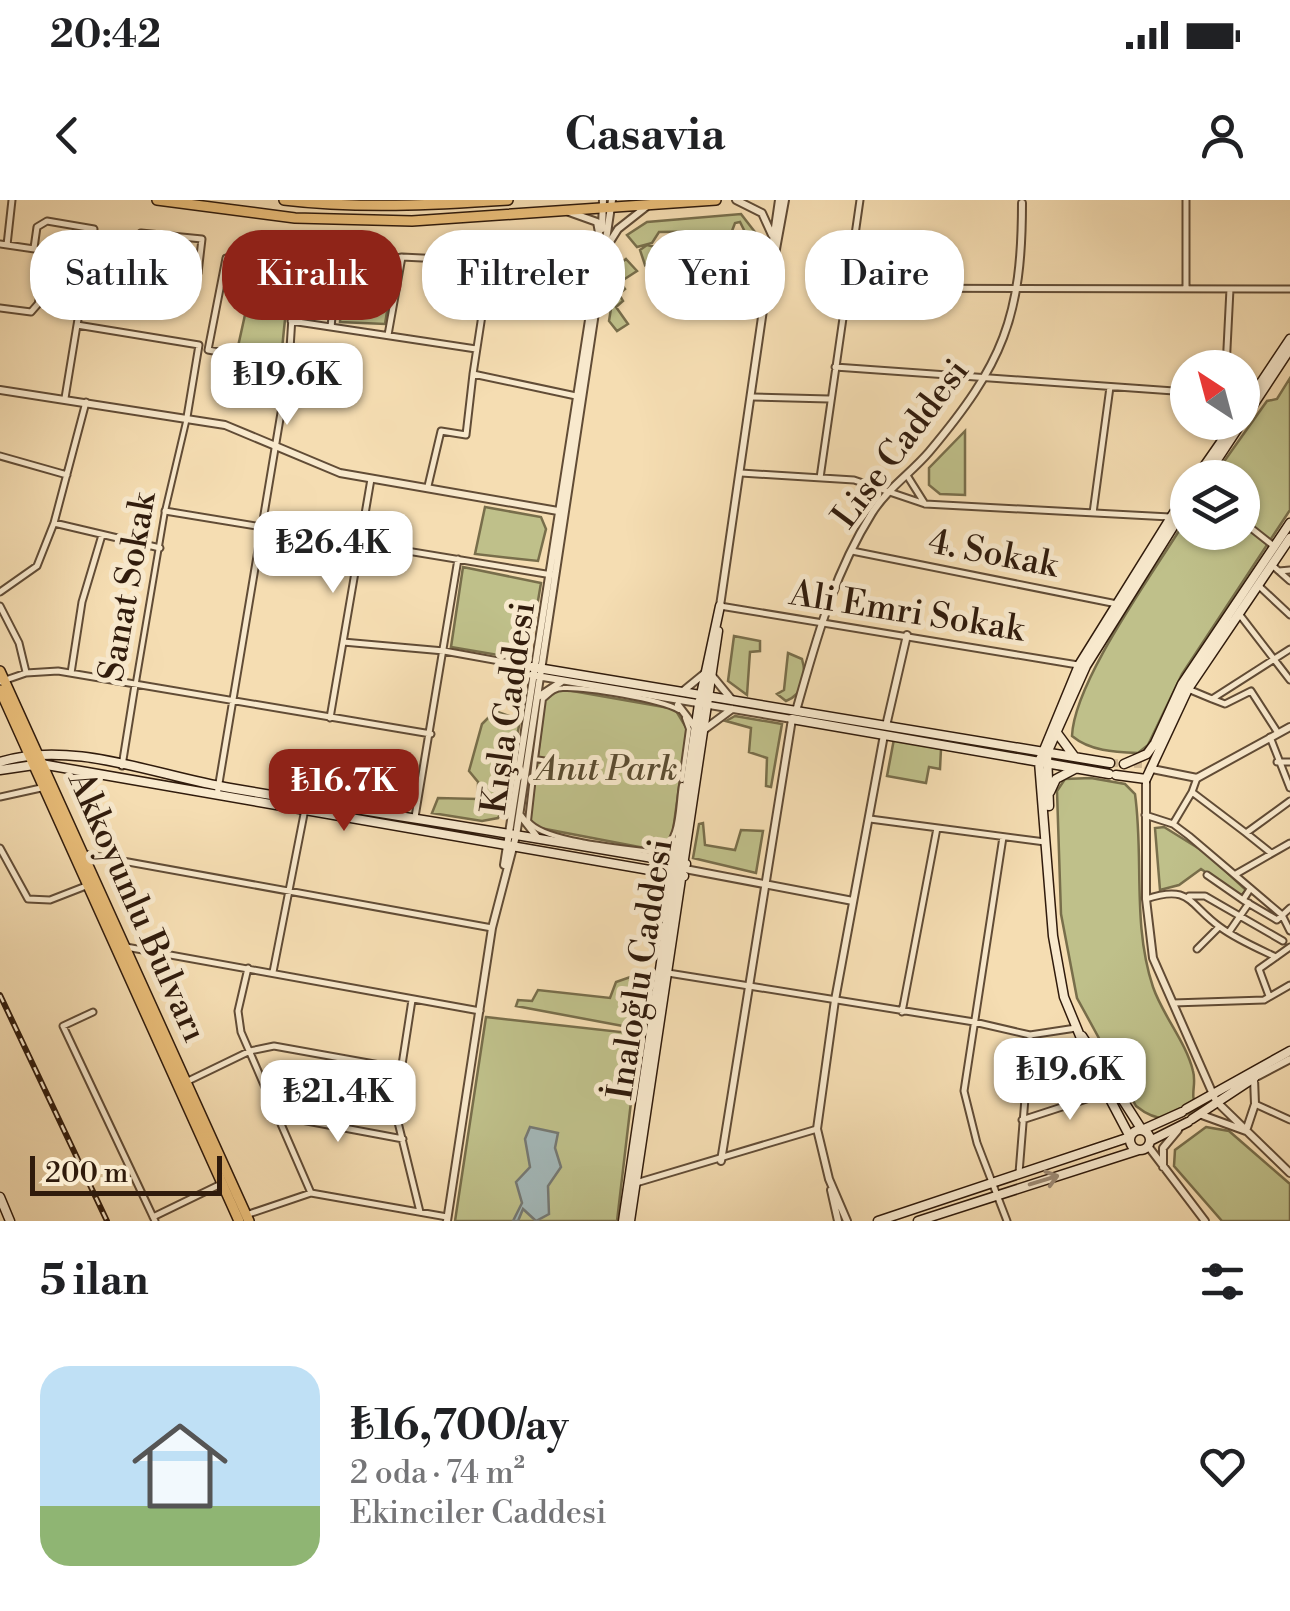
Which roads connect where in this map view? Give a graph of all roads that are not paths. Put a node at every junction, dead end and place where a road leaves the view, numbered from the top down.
1 (12, 200) edge
2 (157, 200) edge
3 (284, 200) edge
4 (508, 200) edge
5 (716, 200) edge
6 (736, 200) edge
7 (782, 200) edge
8 (860, 200) edge
9 (1186, 200) edge
10 (1022, 201) edge
11 (607, 205) edge
12 (648, 206) junction
13 (568, 212) junction
14 (37, 230) edge
15 (94, 230) edge
16 (602, 230) joint
17 (606, 230) edge
18 (618, 230) edge
19 (768, 230) edge
20 (775, 230) edge
21 (778, 230) edge
22 (856, 230) edge
23 (4, 245) edge
24 (30, 248) edge
25 (402, 256) edge
26 (422, 258) edge
27 (136, 264) joint
28 (222, 278) edge
29 (964, 288) edge
30 (1018, 288) junction
31 (1186, 288) junction
32 (1230, 289) junction
33 (1290, 289) edge
34 (0, 308) edge
35 (30, 312) edge
36 (78, 320) edge
37 (332, 320) edge
38 (391, 320) edge
39 (481, 320) edge
40 (591, 320) edge
41 (593, 320) edge
42 (764, 320) edge
43 (842, 320) edge
44 (291, 321) joint
45 (77, 325) junction
46 (332, 326) junction
47 (388, 335) junction
48 (1290, 338) edge
49 (476, 349) junction
50 (1290, 349) edge
51 (1227, 350) edge
52 (289, 365) junction
53 (835, 366) junction
54 (473, 374) junction
55 (980, 379) junction
56 (1260, 385) edge
57 (1260, 387) edge
58 (1110, 388) junction
59 (0, 390) edge
60 (1170, 391) edge
61 (581, 397) junction
62 (66, 398) junction
63 (752, 398) junction
64 (830, 399) junction
65 (86, 402) junction
66 (187, 417) junction
67 (1226, 440) edge
68 (273, 442) junction
69 (0, 456) edge
70 (1210, 460) edge
71 (741, 473) junction
72 (66, 474) junction
73 (908, 476) junction
74 (820, 478) junction
75 (370, 479) junction
76 (428, 486) junction
77 (886, 493) junction
78 (925, 504) junction
79 (164, 512) junction
80 (562, 512) junction
81 (1093, 513) junction
82 (1170, 518) edge
83 (54, 523) junction
84 (1290, 523) edge
85 (260, 528) junction
86 (1170, 530) edge
87 (102, 535) junction
88 (1260, 535) edge
89 (1290, 538) edge
90 (359, 544) junction
91 (1275, 547) junction
92 (160, 548) junction
93 (852, 552) junction
94 (458, 558) junction
95 (1276, 568) junction
96 (1290, 570) edge
97 (551, 575) junction
98 (1290, 581) edge
99 (1258, 586) junction
100 (0, 592) edge
101 (1120, 604) junction
102 (0, 606) edge
103 (720, 606) junction
104 (1239, 614) junction
105 (1290, 615) edge
106 (820, 623) junction
107 (907, 635) junction
108 (343, 642) junction
109 (1290, 649) edge
110 (444, 651) junction
111 (1274, 659) junction
112 (1082, 666) junction
113 (536, 671) junction
114 (26, 673) junction
115 (71, 673) junction
116 (710, 674) junction
117 (1290, 680) edge
118 (1, 681) edge
119 (563, 681) junction
120 (136, 685) junction
121 (1188, 689) junction
122 (682, 690) junction
123 (537, 698) junction
124 (1212, 699) junction
125 (704, 700) junction
126 (233, 702) junction
127 (672, 702) junction
128 (733, 704) junction
129 (794, 715) junction
130 (330, 718) junction
131 (1290, 727) edge
132 (701, 730) junction
133 (885, 731) junction
134 (430, 734) junction
135 (1056, 734) junction
136 (1274, 735) junction
137 (32, 753) junction
138 (534, 758) junction
139 (1043, 758) junction
140 (0, 762) edge
141 (1277, 762) junction
142 (1290, 762) edge
143 (1077, 763) junction
144 (1110, 763) tunnel mouth
145 (36, 764) junction
146 (1124, 764) dead end
147 (122, 766) junction
148 (586, 767) dead end
149 (0, 770) edge
150 (1152, 770) junction
151 (1197, 778) junction
152 (1146, 779) junction
153 (41, 788) junction
154 (1290, 788) edge
155 (218, 791) junction
156 (1192, 792) junction
157 (1049, 796) junction
158 (0, 797) edge
159 (1290, 801) edge
160 (305, 809) junction
161 (515, 812) junction
162 (1145, 815) junction
163 (870, 818) junction
164 (414, 820) junction
165 (1048, 824) junction
166 (1173, 824) junction
167 (937, 828) junction
168 (490, 832) junction
169 (1246, 832) junction
170 (1003, 837) junction
171 (510, 839) junction
172 (542, 840) junction
173 (1048, 842) junction
174 (1290, 843) edge
175 (678, 844) junction
176 (0, 848) edge
177 (84, 854) junction
178 (1272, 854) junction
179 (656, 859) junction
180 (675, 862) junction
181 (685, 870) junction
182 (1207, 874) dead end
183 (1236, 874) junction
184 (672, 875) junction
185 (768, 884) junction
186 (86, 886) junction
187 (1250, 889) junction
188 (290, 890) junction
189 (1188, 896) junction
190 (1146, 899) junction
191 (853, 901) junction
192 (1246, 902) junction
193 (1290, 908) edge
194 (1282, 915) junction
195 (1240, 916) junction
196 (1219, 926) junction
197 (492, 928) junction
198 (1290, 931) edge
199 (1229, 932) junction
200 (1283, 942) dead end
201 (126, 947) junction
202 (1290, 948) edge
203 (1197, 949) dead end
204 (1276, 957) junction
205 (248, 968) junction
206 (273, 972) junction
207 (668, 973) junction
208 (1290, 985) edge
209 (750, 986) junction
210 (1269, 996) junction
211 (412, 1000) junction
212 (835, 1000) junction
213 (1170, 1003) junction
214 (480, 1011) junction
215 (93, 1012) dead end
216 (902, 1012) junction
217 (974, 1022) junction
218 (1076, 1028) junction
219 (1030, 1036) junction
220 (250, 1051) junction
221 (1290, 1051) edge
222 (1290, 1059) edge
223 (1092, 1065) junction
224 (402, 1068) junction
225 (1254, 1078) junction
226 (1026, 1079) junction
227 (186, 1082) junction
228 (1106, 1092) junction
229 (1214, 1097) junction
230 (1255, 1104) junction
231 (280, 1116) junction
232 (1193, 1118) junction
233 (1022, 1120) junction
234 (1290, 1120) edge
235 (1121, 1122) junction
236 (816, 1129) junction
237 (1179, 1129) junction
238 (1142, 1130) junction
239 (1246, 1131) junction
240 (1130, 1137) junction
241 (404, 1139) junction
242 (1108, 1143) junction
243 (1145, 1146) junction
244 (721, 1161) junction
245 (1163, 1169) junction
246 (1290, 1172) edge
247 (1019, 1173) junction
248 (829, 1179) junction
249 (991, 1183) junction
250 (222, 1184) junction
251 (636, 1184) junction
252 (311, 1193) junction
253 (998, 1194) junction
254 (0, 1197) edge
255 (420, 1212) junction
256 (1197, 1217) edge
257 (154, 1219) edge
258 (244, 1219) edge
259 (448, 1219) edge
260 (10, 1221) edge
261 (626, 1221) edge
262 (838, 1221) edge
263 (847, 1221) edge
264 (878, 1221) edge
265 (918, 1221) edge
266 (1007, 1221) edge
267 (1205, 1221) edge

1 - 23 street
2 - 13 main road
3 - 4 main road
5 - 12 main road
6 - 19 street
7 - 20 street
7 - 21 street
8 - 22 street
9 - 31 street
10 - 30 street, Lise Caddesi
11 - 12 main road
11 - 13 main road
11 - 16 street
11 - 17 street, Kışla Caddesi
12 - 18 street
13 - 16 street
14 - 15 street
23 - 24 street
25 - 26 street
27 - 27 street
28 - 52 street
29 - 30 street
30 - 31 street
30 - 55 street, Lise Caddesi
31 - 32 street
32 - 33 street
32 - 51 street
34 - 35 street
36 - 45 street
37 - 46 street
38 - 47 street
39 - 49 street
40 - 61 street
41 - 61 street, Kışla Caddesi
42 - 63 street
43 - 53 street
44 - 46 street
44 - 52 street
45 - 62 street
45 - 66 street
46 - 47 street
47 - 49 street
48 - 56 main road
49 - 54 street
50 - 57 main road
52 - 68 street
53 - 55 street
53 - 64 street
54 - 61 street
54 - 76 street
55 - 58 street
55 - 73 street, Lise Caddesi
58 - 60 street
58 - 81 street
59 - 62 street
61 - 80 street, Kışla Caddesi
62 - 65 street
63 - 64 street
63 - 71 street
64 - 74 street
65 - 66 street
65 - 72 street
66 - 68 street
66 - 79 street, Sanat Sokak
67 - 70 main road
68 - 75 street
68 - 85 street
69 - 72 street
71 - 74 street
71 - 103 street
72 - 83 street
73 - 77 street, Lise Caddesi
73 - 78 street
74 - 77 street
75 - 76 street
75 - 90 street
76 - 80 street
77 - 78 street
77 - 93 street, Lise Caddesi
78 - 81 street
79 - 85 street
79 - 92 street, Sanat Sokak
80 - 97 street, Kışla Caddesi
81 - 82 street
83 - 87 street
83 - 100 street
84 - 91 main road
85 - 90 street
85 - 126 street
86 - 101 main road
87 - 92 street
87 - 115 street
88 - 91 street
89 - 95 main road
90 - 94 street
90 - 108 street
91 - 146 main road
92 - 120 street, Sanat Sokak
93 - 101 street, 4. Sokak
93 - 106 street, Lise Caddesi
94 - 97 street
94 - 110 street
95 - 96 street
95 - 98 street
95 - 99 main road
97 - 113 street, Kışla Caddesi
99 - 104 main road
99 - 105 street
101 - 112 main road
102 - 114 street
103 - 106 street, Ali Emri Sokak
103 - 116 main road
104 - 111 street
104 - 121 main road
106 - 107 street, Ali Emri Sokak
106 - 129 street, Lise Caddesi
107 - 112 street, Ali Emri Sokak
107 - 133 street
108 - 110 street
108 - 130 street
109 - 111 street
110 - 113 street
110 - 134 street
111 - 117 street
111 - 124 street
112 - 135 main road
112 - 139 main road
113 - 119 street
113 - 122 main road
113 - 123 street, Kışla Caddesi
113 - 161 street
114 - 115 street
114 - 118 street
115 - 120 street
116 - 122 street
116 - 125 main road
116 - 128 street
118 - 137 main road, Akkoyunlu Bulvarı
119 - 123 street
119 - 127 street
120 - 126 street
120 - 147 street, Sanat Sokak
121 - 124 street
121 - 150 main road
122 - 125 main road
123 - 161 street, Kışla Caddesi
124 - 136 street
125 - 127 street
125 - 128 main road
125 - 132 main road
126 - 130 street
126 - 155 street
127 - 132 street
128 - 129 main road
128 - 132 street
129 - 133 main road
129 - 185 street, Lise Caddesi
130 - 134 street
131 - 136 street
132 - 175 main road, İnaloğlu Caddesi
132 - 181 main road, İnaloğlu Caddesi
133 - 139 main road
133 - 163 street
134 - 164 street
135 - 139 main road
135 - 143 main road
136 - 141 street
136 - 151 street
137 - 140 main road
137 - 145 main road, Akkoyunlu Bulvarı
137 - 147 main road
138 - 138 street
138 - 148 street
139 - 143 main road
139 - 157 main road
139 - 165 main road
141 - 142 street
141 - 154 street
143 - 144 main road
143 - 152 main road
143 - 157 main road
145 - 149 main road
145 - 153 main road, Akkoyunlu Bulvarı
145 - 155 main road
145 - 177 main road, Akkoyunlu Bulvarı
147 - 155 main road
150 - 151 street
150 - 152 main road
151 - 156 street
152 - 162 street
153 - 158 street
153 - 186 main road, Akkoyunlu Bulvarı
155 - 160 main road
155 - 164 main road
156 - 166 street
156 - 169 street
157 - 165 main road
159 - 169 street
160 - 171 main road
160 - 188 street
161 - 168 street
161 - 171 street, Kışla Caddesi
161 - 172 street
162 - 166 street
162 - 190 street
163 - 167 street
163 - 191 street
164 - 168 main road
165 - 173 main road
166 - 183 street
167 - 170 street
167 - 216 street
168 - 171 main road
169 - 178 street
170 - 173 street
170 - 217 street
171 - 172 main road
171 - 184 main road
171 - 197 street, Kışla Caddesi
172 - 179 main road
173 - 218 main road
174 - 178 street
175 - 179 street
175 - 180 main road, İnaloğlu Caddesi
176 - 186 street
177 - 188 street
177 - 201 main road, Akkoyunlu Bulvarı
178 - 183 street
179 - 180 main road
180 - 181 main road
180 - 184 main road, İnaloğlu Caddesi
181 - 184 main road
181 - 185 street
181 - 207 main road, İnaloğlu Caddesi
182 - 192 street
183 - 187 street
184 - 261 main road, İnaloğlu Caddesi
185 - 191 street
185 - 209 street, Lise Caddesi
186 - 250 main road, Akkoyunlu Bulvarı
187 - 192 street
187 - 194 street
188 - 197 street
188 - 206 street
189 - 190 street
189 - 195 street
189 - 196 street
190 - 213 street
191 - 212 street
192 - 194 street
192 - 195 street
193 - 194 street
194 - 198 street
195 - 199 street
195 - 200 street
196 - 199 street
196 - 203 street
197 - 214 street
199 - 204 street
201 - 205 street
201 - 227 main road, Akkoyunlu Bulvarı
202 - 204 street
204 - 210 street
205 - 206 street
205 - 220 street
206 - 211 street
207 - 209 street
207 - 251 main road, İnaloğlu Caddesi
208 - 210 street
209 - 212 street
209 - 244 street, Lise Caddesi
210 - 213 street
211 - 214 street
211 - 224 street
212 - 216 street
212 - 236 street
213 - 229 street
214 - 259 street
215 - 257 street
216 - 217 street
217 - 219 street
217 - 249 street
218 - 219 street
218 - 223 main road
218 - 238 main road
219 - 226 street
220 - 224 street
220 - 227 street
220 - 231 street
221 - 229 main road
222 - 225 street
223 - 226 street
223 - 228 main road
224 - 241 street
225 - 229 main road
225 - 230 street
226 - 233 street
227 - 258 main road, Akkoyunlu Bulvarı
228 - 233 street
228 - 235 main road
229 - 232 main road
229 - 238 main road
229 - 239 street
230 - 234 street
230 - 239 street
231 - 241 street
231 - 252 street
232 - 237 main road
232 - 239 street
233 - 247 street
235 - 240 main road
235 - 242 main road
236 - 244 street
236 - 248 street
237 - 243 main road
237 - 245 street
238 - 240 main road
238 - 243 main road
239 - 246 street
240 - 242 main road
240 - 243 main road
241 - 255 street
242 - 247 main road
243 - 245 street
253 -> 243 main road
244 - 251 street
245 - 256 street
247 - 249 main road
248 - 262 street
248 - 263 street
249 - 253 street
249 - 264 main road
250 - 257 street
250 - 258 main road, Akkoyunlu Bulvarı
251 - 261 main road, İnaloğlu Caddesi
252 - 255 street
252 - 258 street
253 - 265 main road
253 - 266 street
254 - 260 main road
255 - 259 street
256 - 267 street

